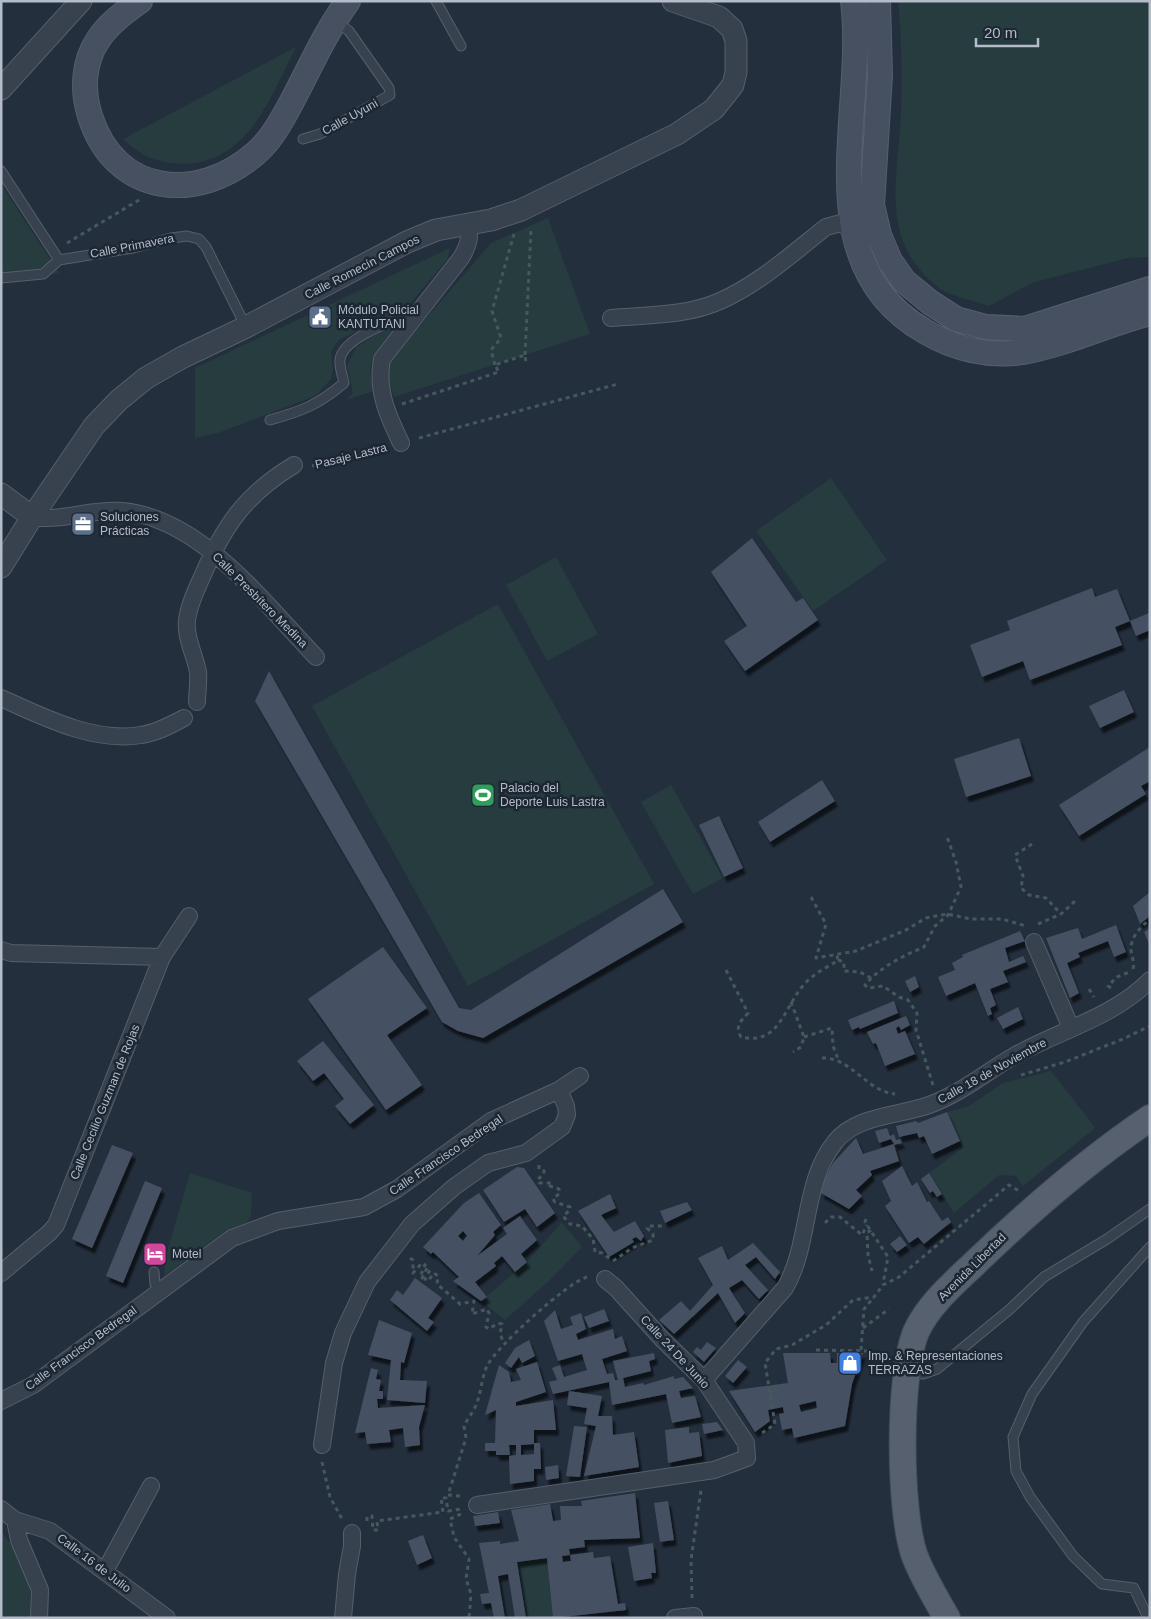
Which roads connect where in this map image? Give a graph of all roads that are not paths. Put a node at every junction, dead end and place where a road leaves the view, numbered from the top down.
1 (80, 1) edge
2 (140, 1) edge
3 (348, 1) edge
4 (436, 1) edge
5 (673, 1) edge
6 (853, 1) edge
7 (878, 1) edge
8 (334, 21) junction
9 (462, 46) dead end
10 (1, 88) edge
11 (303, 139) dead end
12 (1, 171) edge
13 (468, 224) junction
14 (876, 226) junction
15 (852, 231) junction
16 (59, 260) junction
17 (1, 278) edge
18 (1150, 289) edge
19 (423, 308) junction
20 (1150, 313) edge
21 (611, 318) dead end
22 (246, 327) junction
23 (270, 420) dead end
24 (401, 443) road end
25 (294, 465) road end
26 (1, 494) edge
27 (32, 517) junction
28 (8, 538) edge
29 (213, 551) junction
30 (1, 567) edge
31 (316, 657) dead end
32 (1, 698) edge
33 (197, 702) dead end
34 (184, 718) dead end
35 (189, 916) dead end
36 (1031, 935) road end
37 (1, 950) edge
38 (162, 957) junction
39 (1150, 980) edge
40 (1070, 1028) junction
41 (580, 1076) dead end
42 (559, 1090) junction
43 (1150, 1118) edge
44 (1150, 1209) edge
45 (1150, 1247) edge
46 (154, 1272) dead end
47 (1, 1273) edge
48 (605, 1279) road end
49 (160, 1290) junction
50 (907, 1372) junction
51 (704, 1380) junction
52 (1, 1401) edge
53 (322, 1445) road end
54 (151, 1486) dead end
55 (470, 1507) road end
56 (1, 1509) edge
57 (15, 1520) junction
58 (352, 1533) road end
59 (105, 1571) junction
60 (694, 1616) road end
61 (39, 1618) edge
62 (167, 1618) edge
63 (342, 1618) edge
64 (675, 1618) edge
65 (947, 1618) edge
66 (1148, 1618) edge

1 - 10 street
2 - 8 main road
3 - 8 main road
4 - 9 lane
5 - 13 street, Calle Romecín Campos
6 - 15 main road
7 - 14 main road
8 - 11 lane, Calle Uyuni
12 - 16 lane
13 - 19 street
13 - 22 street, Calle Romecín Campos
14 - 15 main road
14 - 18 main road
15 - 20 main road
15 - 21 street
16 - 17 lane, Calle Primavera
16 - 22 lane, Calle Primavera
19 - 23 lane
19 - 24 street
22 - 27 street, Calle Romecín Campos
25 - 29 street
26 - 27 street
27 - 28 street, Calle Romecín Campos
27 - 29 street, Calle Presbítero Medina
28 - 30 street, Calle Romecín Campos
29 - 31 street, Calle Presbítero Medina
29 - 33 street
32 - 34 street
35 - 38 street, Calle Cecilio Guzman de Rojas
36 - 40 street
37 - 38 street
38 - 47 street, Calle Cecilio Guzman de Rojas
39 - 40 street, Calle 18 de Noviembre
40 - 51 street, Calle 18 de Noviembre
41 - 42 street, Calle Francisco Bedregal
42 - 49 street, Calle Francisco Bedregal
42 - 53 street
43 - 50 main road, Avenida Libertad
44 - 50 lane
45 - 66 lane
46 - 49 lane
48 - 51 street, Calle 24 De Junio
49 - 52 street, Calle Francisco Bedregal
50 - 65 main road, Avenida Libertad
51 - 55 street, Calle 24 De Junio
54 - 59 street
56 - 57 street
57 - 59 street, Calle 16 de Julio
57 - 61 street
58 - 63 street
59 - 62 street, Calle 16 de Julio
60 - 64 street

